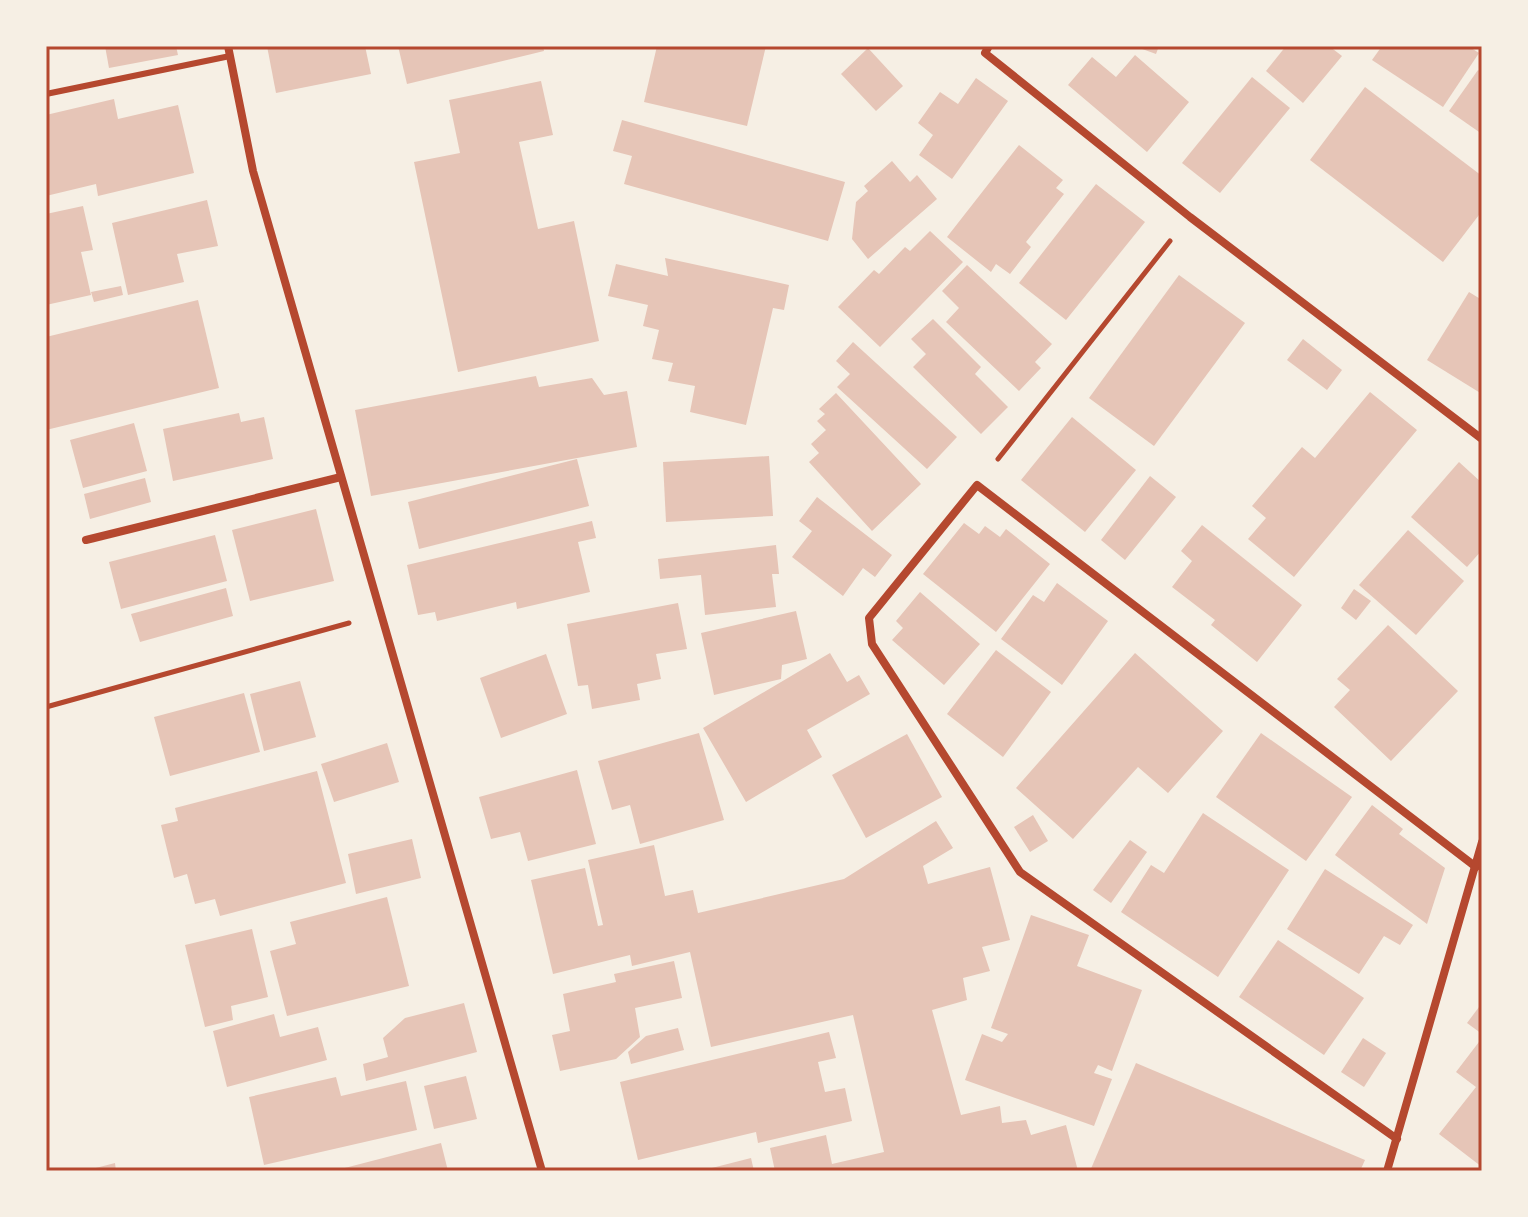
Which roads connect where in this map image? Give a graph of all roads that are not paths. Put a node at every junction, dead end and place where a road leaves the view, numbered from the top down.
1 (989, 46) edge
2 (229, 51) edge
3 (46, 94) edge
4 (1482, 439) edge
5 (341, 477) junction
6 (86, 540) dead end
7 (1482, 842) edge
8 (1476, 867) junction
9 (1397, 1139) junction
10 (542, 1171) edge
11 (1387, 1171) edge

1 - 4 street
2 - 3 lane
2 - 5 street
5 - 6 street
5 - 10 street
7 - 8 street
8 - 9 street
8 - 9 street
9 - 11 street

